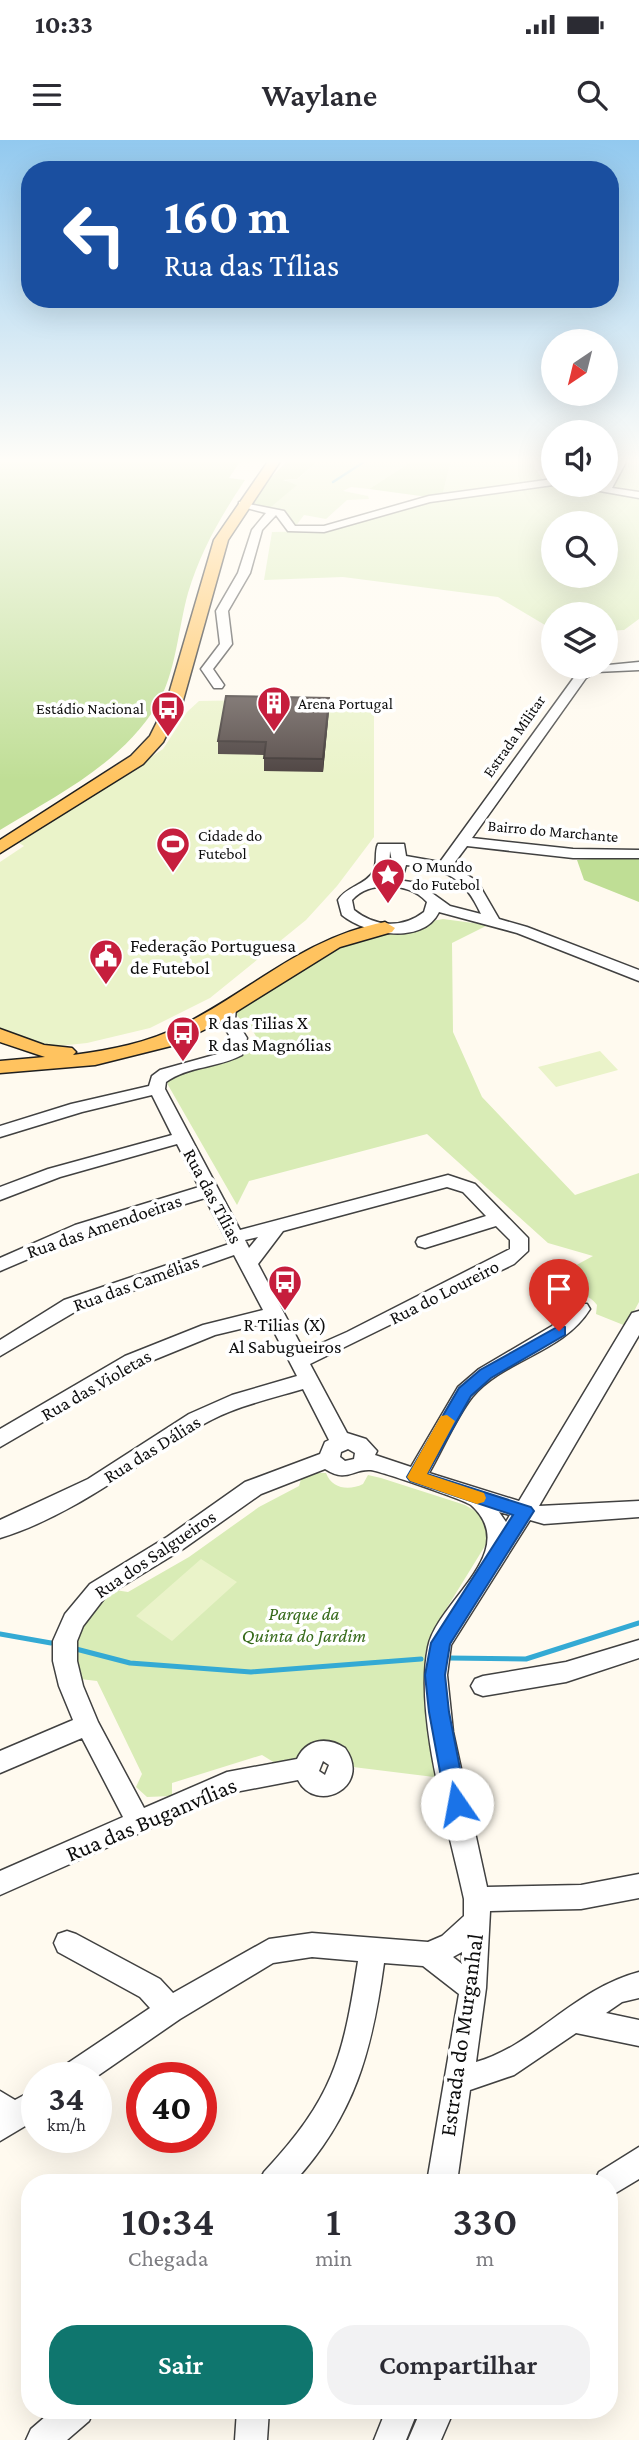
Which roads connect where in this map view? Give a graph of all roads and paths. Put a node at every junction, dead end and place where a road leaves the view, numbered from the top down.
1 (205, 567) edge
2 (213, 567) edge
3 (245, 567) edge
4 (639, 666) edge
5 (218, 685) dead end
6 (0, 836) edge
7 (464, 841) junction
8 (0, 848) edge
9 (639, 854) edge
10 (399, 860) junction
11 (444, 867) junction
12 (370, 884) junction
13 (411, 885) junction
14 (433, 902) junction
15 (483, 902) junction
16 (347, 912) junction
17 (463, 913) junction
18 (422, 921) junction
19 (497, 922) junction
20 (385, 928) junction
21 (639, 976) edge
22 (228, 1009) junction
23 (194, 1028) junction
24 (236, 1032) junction
25 (0, 1035) edge
26 (0, 1052) edge
27 (86, 1053) junction
28 (0, 1067) edge
29 (157, 1089) junction
30 (0, 1132) edge
31 (183, 1137) junction
32 (210, 1190) junction
33 (0, 1194) edge
34 (500, 1218) junction
35 (276, 1227) junction
36 (425, 1242) dead end
37 (241, 1249) junction
38 (0, 1265) edge
39 (580, 1309) dead end
40 (275, 1314) junction
41 (639, 1318) edge
42 (0, 1349) edge
43 (299, 1360) junction
44 (309, 1380) junction
45 (0, 1439) edge
46 (335, 1450) junction
47 (416, 1477) junction
48 (543, 1482) junction
49 (478, 1498) junction
50 (639, 1509) edge
51 (525, 1511) junction
52 (584, 1514) junction
53 (0, 1531) edge
54 (500, 1548) junction
55 (639, 1649) edge
56 (483, 1686) dead end
57 (87, 1726) junction
58 (0, 1762) edge
59 (305, 1768) dead end
60 (138, 1821) junction
61 (0, 1883) edge
62 (639, 1886) edge
63 (477, 1910) junction
64 (67, 1943) dead end
65 (373, 1949) junction
66 (428, 1954) junction
67 (639, 1985) edge
68 (471, 1987) junction
69 (170, 2010) junction
70 (573, 2019) junction
71 (639, 2033) edge
72 (94, 2062) edge
73 (458, 2077) junction
74 (639, 2162) edge
75 (281, 2174) edge
76 (442, 2174) edge
77 (618, 2176) edge
78 (67, 2419) edge
79 (252, 2419) edge
80 (398, 2419) edge
81 (434, 2419) edge
82 (42, 2440) edge
83 (251, 2440) edge
84 (390, 2440) edge
85 (424, 2440) edge

1 - 6 main road
2 - 8 main road
3 - 5 street
4 - 7 street, Estrada Militar
7 - 9 street, Bairro do Marchante
7 - 11 street, Estrada Militar
10 - 11 street
10 - 12 street
10 - 13 street
11 - 15 street
12 - 13 street
12 - 16 street
13 - 14 street
14 - 17 street
14 - 18 street
15 - 17 street
15 - 19 street
16 - 20 street
16 - 27 main road
17 - 19 street
18 - 19 street
18 - 20 street
19 - 21 street
20 - 22 main road
22 - 23 main road
22 - 24 street
23 - 24 street
23 - 28 main road
24 - 29 street
25 - 27 main road
26 - 27 main road
29 - 30 street
29 - 31 street, Rua das Tílias
31 - 32 street, Rua das Tílias
31 - 33 street
32 - 37 street, Rua das Tílias
32 - 38 street, Rua das Amendoeiras
34 - 35 street, Rua do Loureiro
34 - 36 street
34 - 43 street, Rua do Loureiro
35 - 37 street
35 - 37 street, Rua do Loureiro
37 - 40 street, Rua das Tílias
37 - 42 street, Rua das Camélias
39 - 47 street
40 - 43 street, Rua das Tílias
40 - 45 street, Rua das Violetas
41 - 48 street, Estrada do Murganhal
43 - 44 street, Rua das Tílias
44 - 46 street, Rua das Tílias
44 - 53 street, Rua das Dálias
46 - 47 street
46 - 57 street, Rua dos Salgueiros
47 - 49 street
48 - 49 street
48 - 51 street, Estrada do Murganhal
48 - 52 street
49 - 51 street
49 - 54 street
50 - 52 street
51 - 52 street
51 - 54 street, Estrada do Murganhal
54 - 63 street, Estrada do Murganhal
55 - 56 street
57 - 58 street
57 - 60 street, Rua dos Salgueiros
59 - 60 street, Rua das Buganvílias
60 - 61 street, Rua das Buganvílias
62 - 63 street
63 - 66 street
63 - 68 street, Estrada do Murganhal
64 - 69 street
65 - 66 street
65 - 69 street
65 - 75 street
66 - 68 street
67 - 70 street
68 - 73 street, Estrada do Murganhal
69 - 72 street
70 - 71 street
70 - 73 street
73 - 76 street, Estrada do Murganhal
74 - 77 street
78 - 82 street
79 - 83 street
80 - 84 street
81 - 85 street

